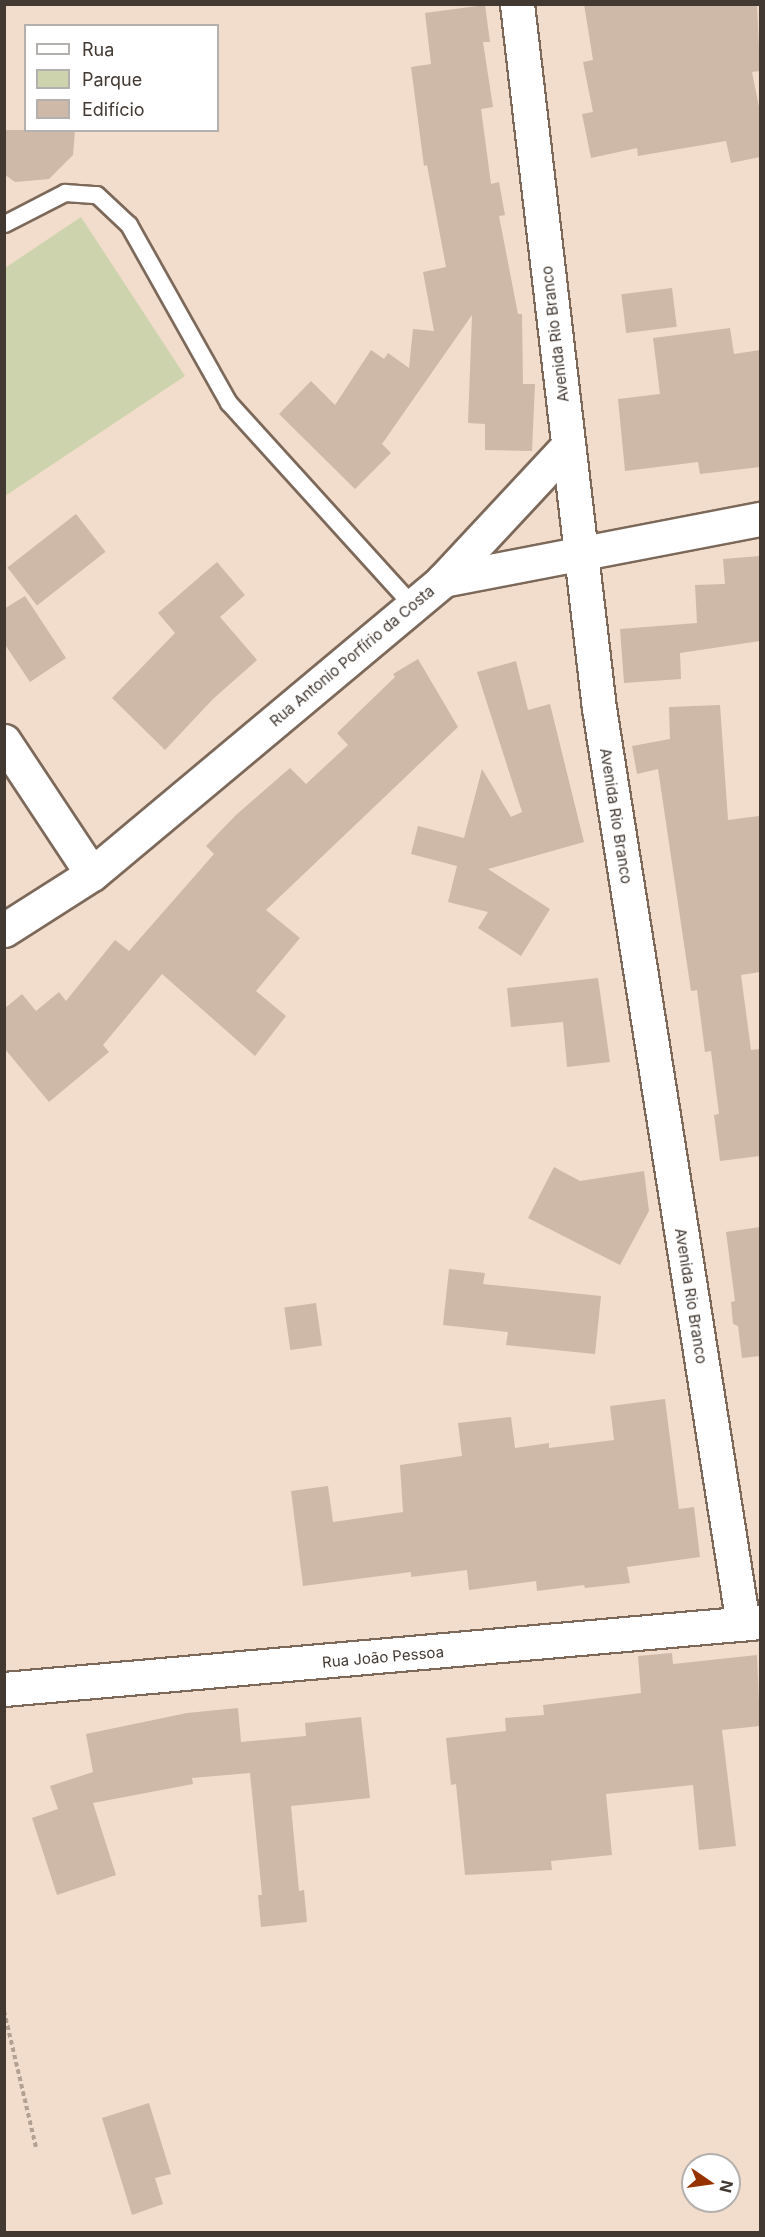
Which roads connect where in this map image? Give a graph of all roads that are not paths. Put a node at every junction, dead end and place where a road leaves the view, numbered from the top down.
1 (517, 4) edge
2 (5, 224) edge
3 (568, 446) junction
4 (760, 519) edge
5 (581, 551) junction
6 (442, 580) junction
7 (412, 605) junction
8 (4, 741) edge
9 (92, 874) junction
10 (4, 930) edge
11 (752, 1623) edge
12 (4, 1689) edge

1 - 3 street, Avenida Rio Branco
2 - 7 lane
3 - 5 street, Avenida Rio Branco
3 - 6 street
4 - 5 street, Rua Antonio Porfírio da Costa
5 - 6 street, Rua Antonio Porfírio da Costa
5 - 11 street, Avenida Rio Branco
6 - 7 street, Rua Antonio Porfírio da Costa
7 - 9 street, Rua Antonio Porfírio da Costa
8 - 9 street
9 - 10 street, Rua Antonio Porfírio da Costa
11 - 12 street, Rua João Pessoa

